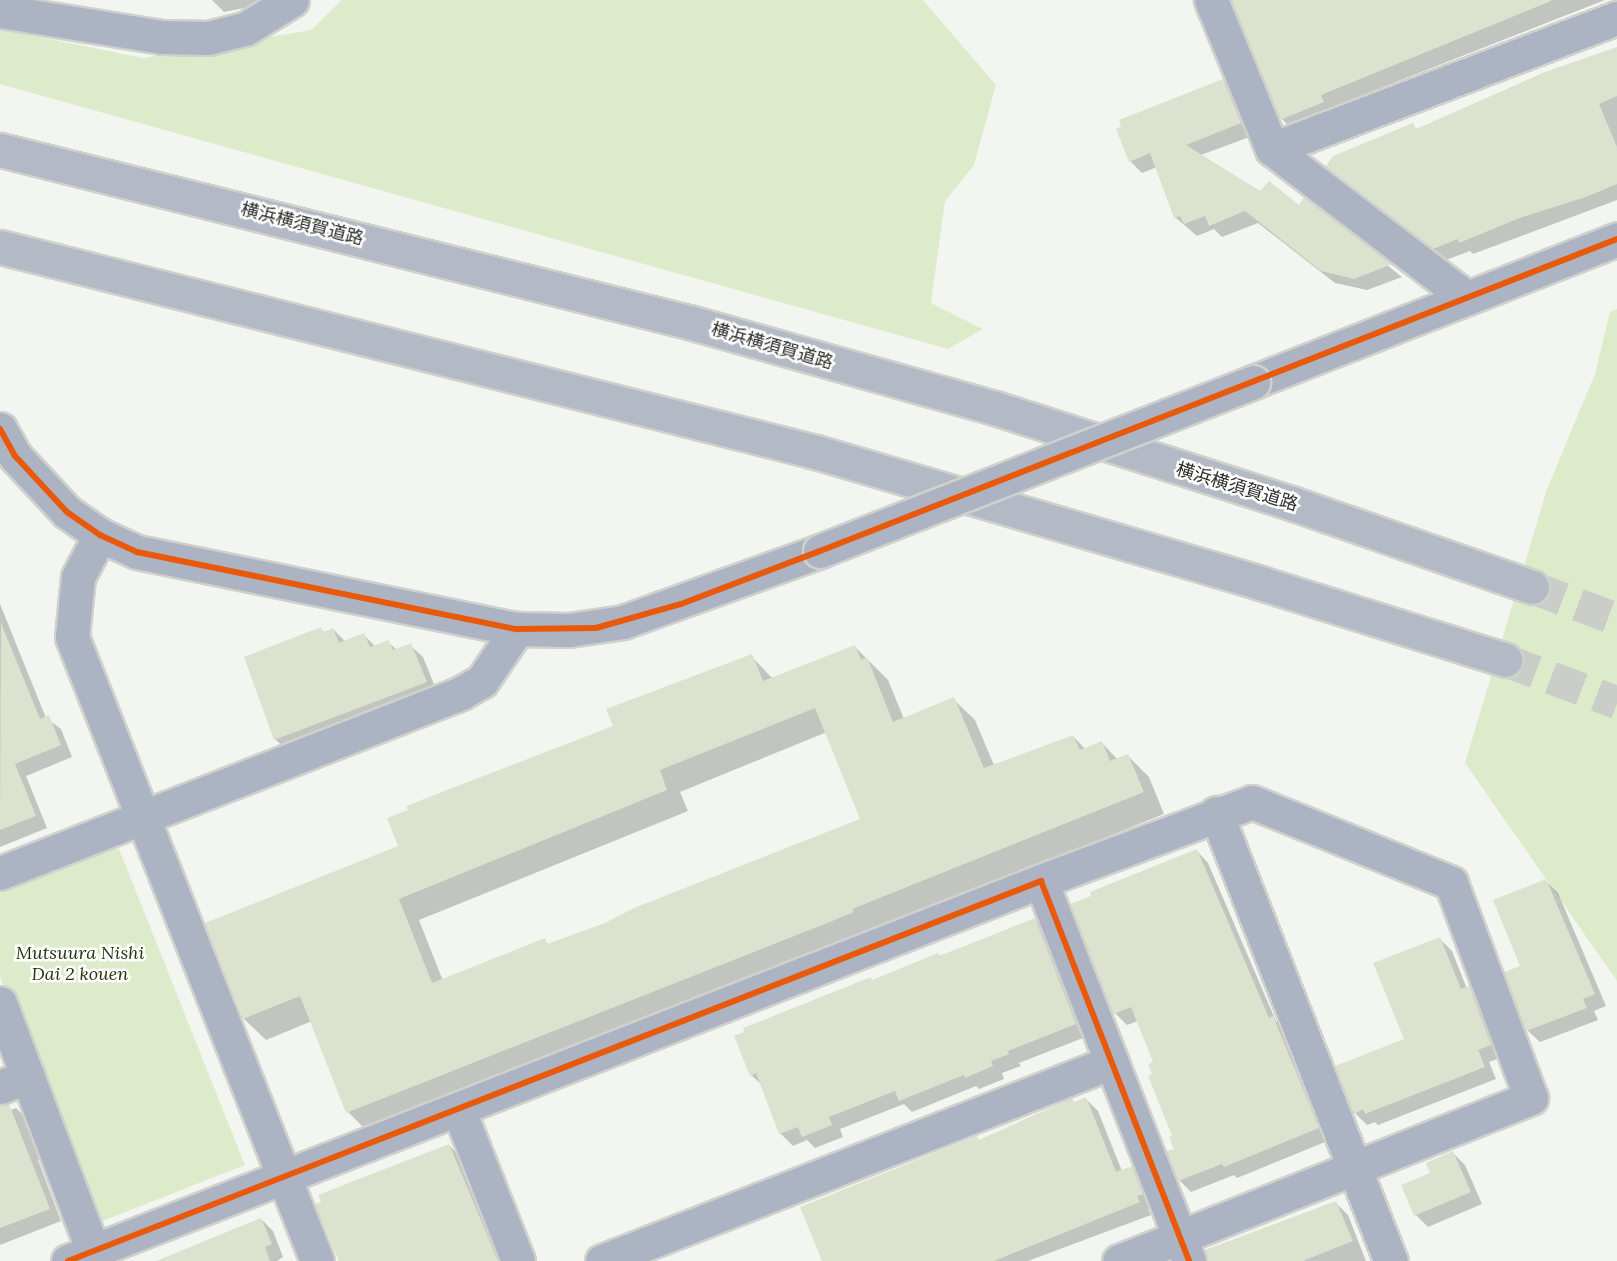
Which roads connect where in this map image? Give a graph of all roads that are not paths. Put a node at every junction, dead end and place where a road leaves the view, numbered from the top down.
1 (292, 0) edge
2 (1211, 0) edge
3 (0, 11) edge
4 (1617, 18) edge
5 (1272, 149) junction
6 (0, 150) edge
7 (1617, 239) edge
8 (0, 247) edge
9 (1467, 298) junction
10 (0, 429) edge
11 (100, 536) junction
12 (1532, 587) tunnel mouth
13 (517, 629) junction
14 (1505, 660) tunnel mouth
15 (1216, 813) junction
16 (142, 817) junction
17 (0, 873) edge
18 (1041, 881) junction
19 (0, 1003) edge
20 (1112, 1062) junction
21 (14, 1082) edge
22 (459, 1111) junction
23 (1355, 1170) junction
24 (284, 1178) junction
25 (1185, 1249) edge
26 (86, 1258) edge
27 (317, 1261) edge
28 (518, 1261) edge
29 (602, 1261) edge
30 (1119, 1261) edge
31 (1391, 1261) edge

1 - 3 street
2 - 5 street
4 - 5 street
5 - 9 street
6 - 12 highway, 横浜横須賀道路
7 - 9 street
8 - 14 highway
9 - 13 street, bridge
10 - 11 street
11 - 13 street
11 - 16 street
13 - 16 street
15 - 18 street
15 - 23 street
15 - 23 street
16 - 17 street
16 - 24 street
18 - 20 street
18 - 22 street
19 - 21 street
20 - 25 street
20 - 29 street
21 - 26 street
22 - 24 street
22 - 28 street
23 - 25 street
23 - 31 street
24 - 26 street
24 - 27 street
25 - 30 street

